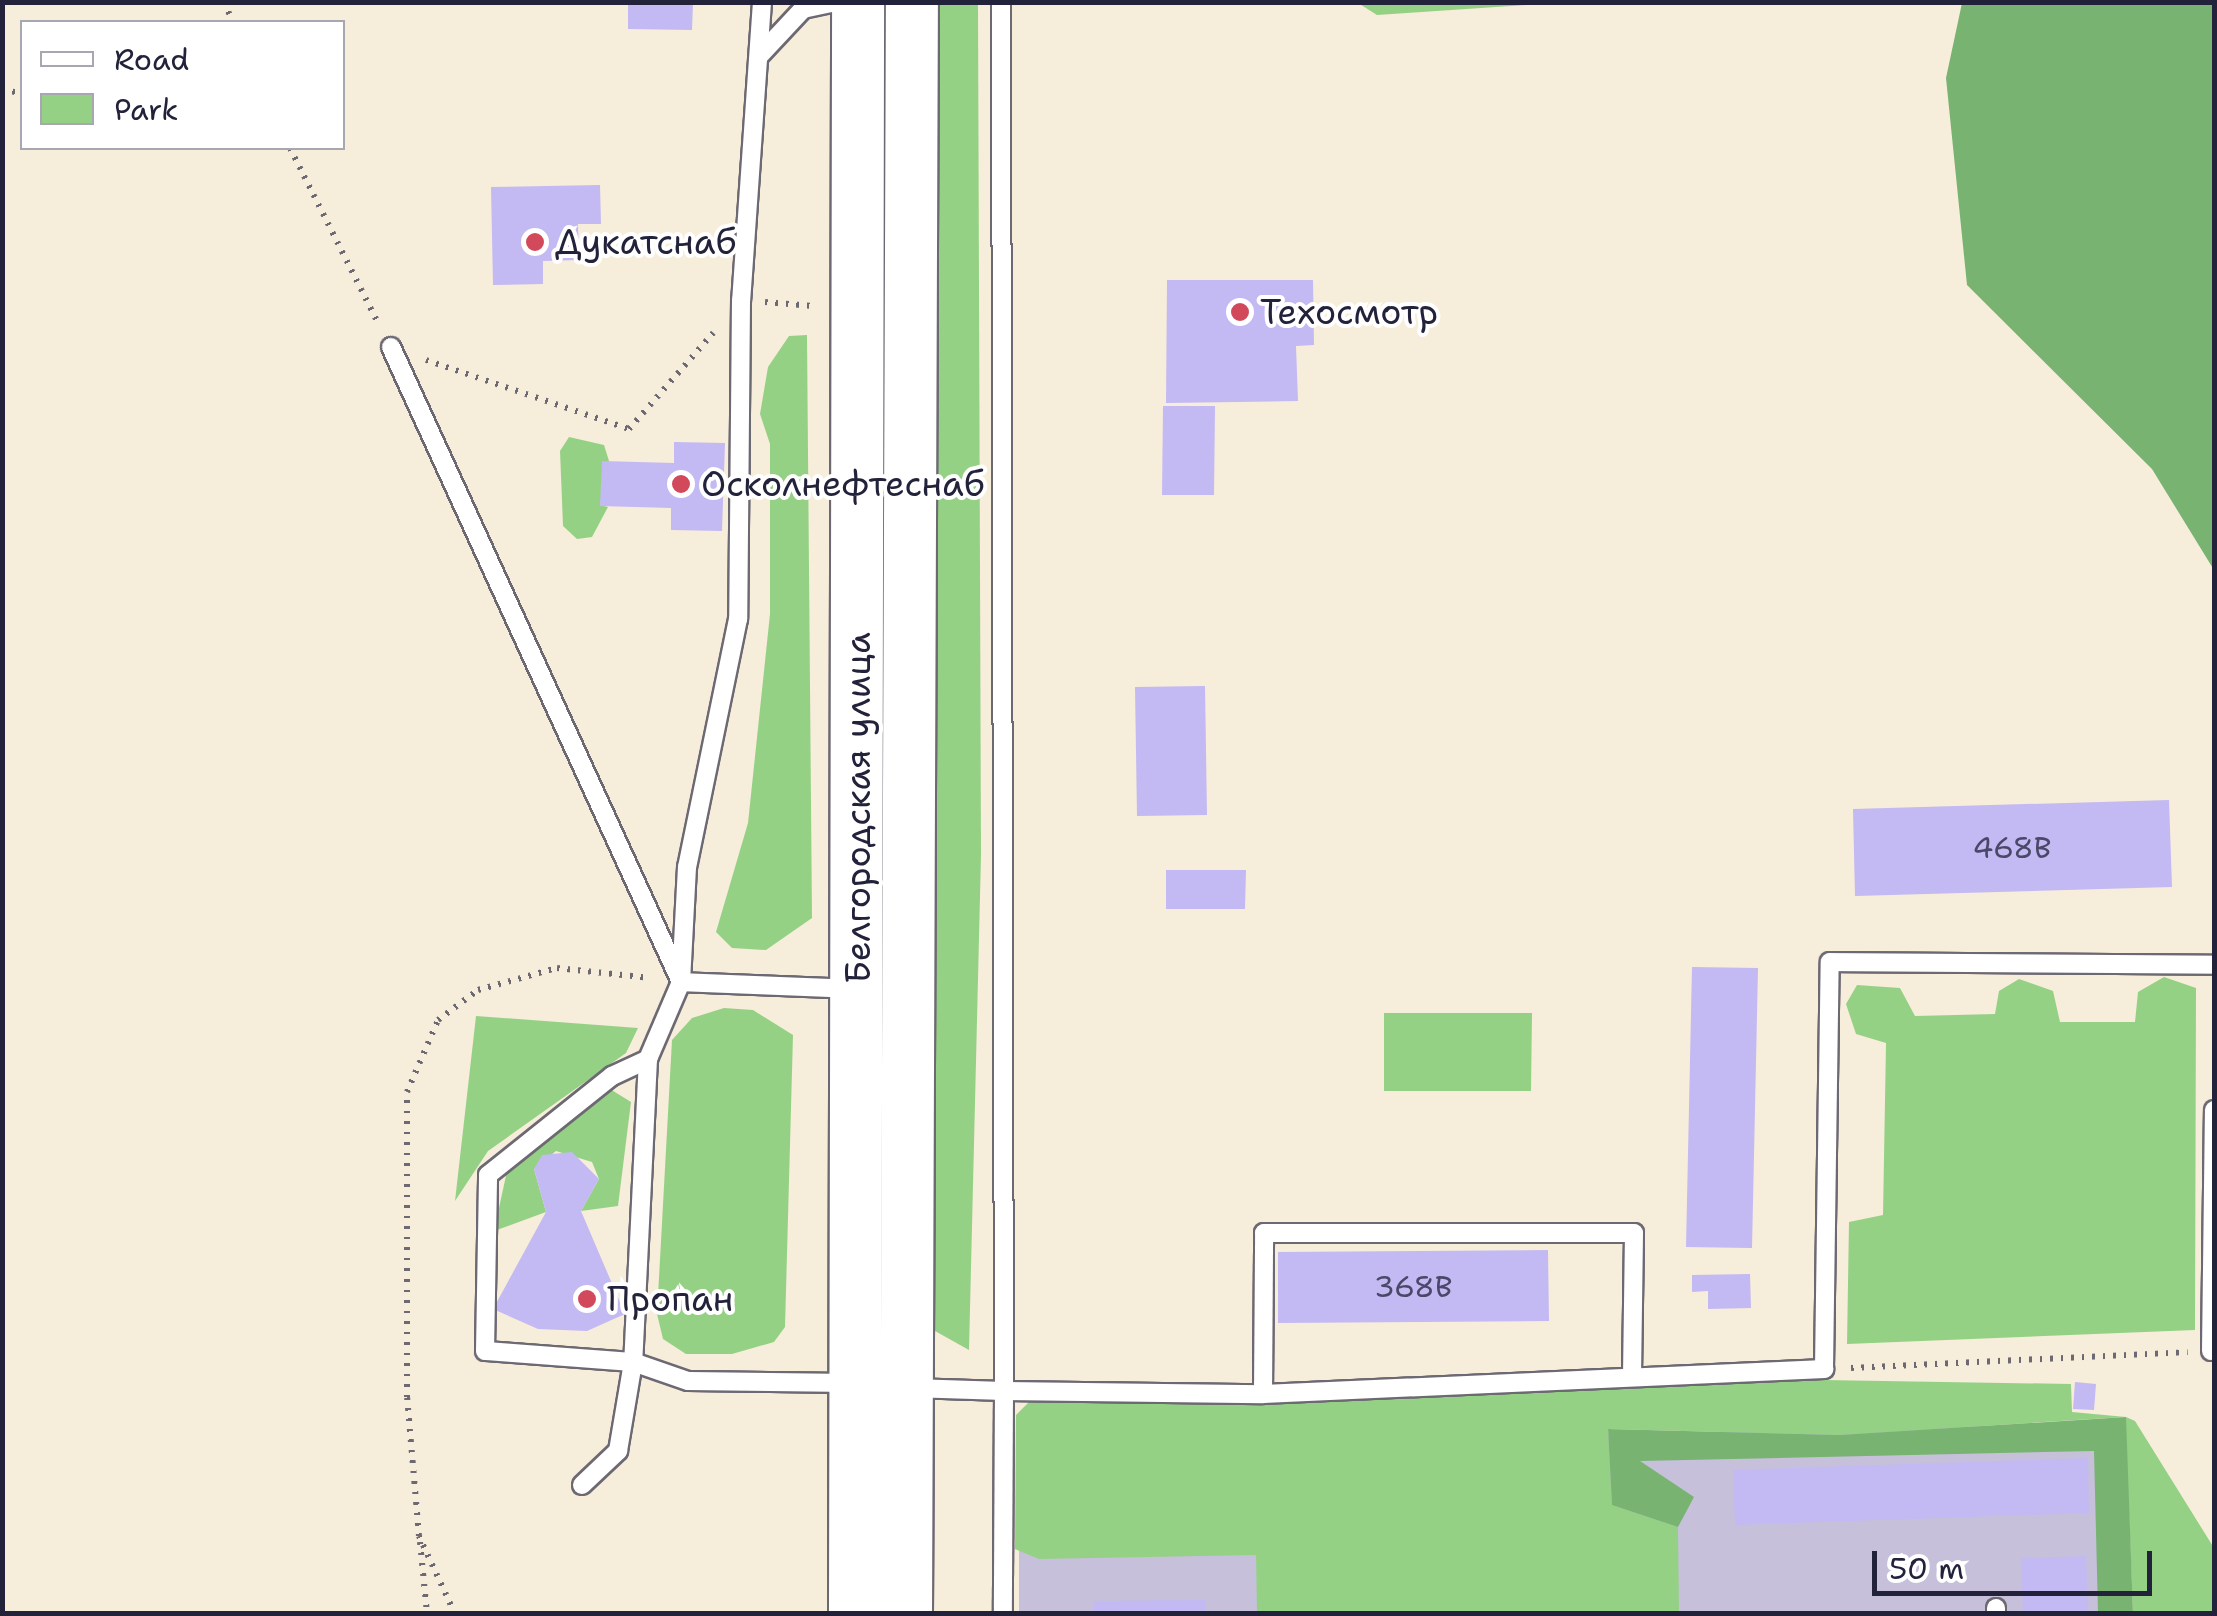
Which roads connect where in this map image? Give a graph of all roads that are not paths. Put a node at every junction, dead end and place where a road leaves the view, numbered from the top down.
1 (762, 2) edge
2 (838, 2) edge
3 (858, 2) edge
4 (912, 2) edge
5 (1001, 2) edge
6 (759, 56) junction
7 (886, 74) junction
8 (390, 348) road end
9 (2214, 965) edge
10 (681, 982) junction
11 (858, 989) junction
12 (648, 1060) junction
13 (2214, 1110) edge
14 (2211, 1351) road end
15 (633, 1362) junction
16 (1632, 1378) junction
17 (856, 1383) junction
18 (909, 1388) junction
19 (1004, 1392) junction
20 (1263, 1394) junction
21 (582, 1485) dead end
22 (855, 1614) edge
23 (906, 1614) edge
24 (1002, 1614) edge

1 - 6 lane
2 - 6 lane
3 - 7 main road, Белгородская улица
4 - 7 main road, Белгородская улица
5 - 19 lane
6 - 10 lane
7 - 11 main road, Белгородская улица
7 - 18 main road, Белгородская улица
8 - 10 lane
9 - 16 lane
10 - 11 lane
10 - 12 lane
11 - 17 main road, Белгородская улица
12 - 15 lane
12 - 15 lane
13 - 14 lane
15 - 17 lane
15 - 21 lane
16 - 20 lane
16 - 20 lane
17 - 22 main road, Белгородская улица
18 - 19 lane
18 - 23 main road, Белгородская улица
19 - 20 lane
19 - 24 lane

